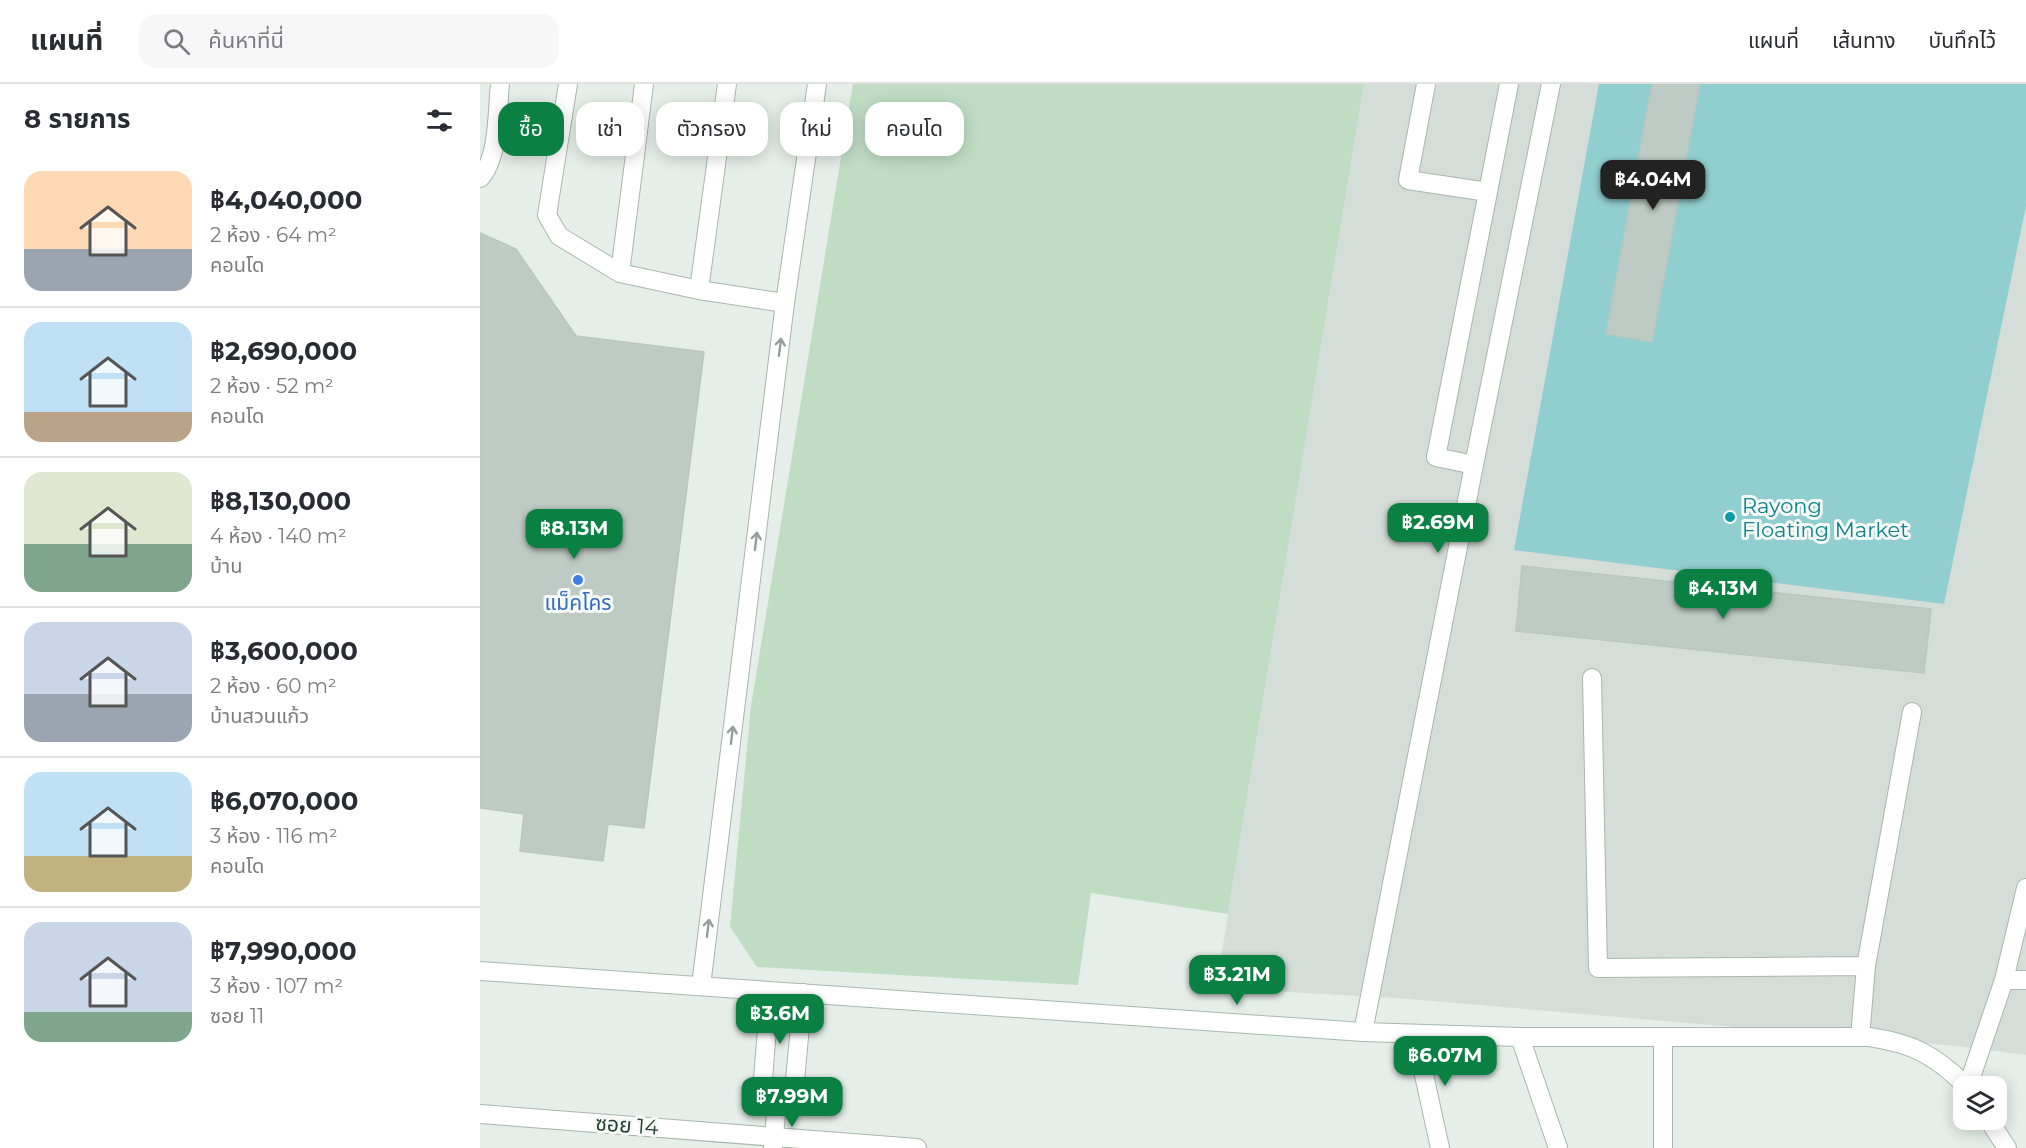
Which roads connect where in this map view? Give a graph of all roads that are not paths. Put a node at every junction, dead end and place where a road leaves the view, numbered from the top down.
1 (500, 84) edge
2 (568, 84) edge
3 (644, 84) edge
4 (727, 84) edge
5 (817, 84) edge
6 (1426, 84) edge
7 (1509, 84) edge
8 (1551, 84) edge
9 (480, 178) edge
10 (1488, 192) junction
11 (620, 273) junction
12 (699, 290) junction
13 (785, 303) junction
14 (1474, 465) junction
15 (1592, 678) dead end
16 (1912, 712) dead end
17 (2026, 888) edge
18 (1866, 966) junction
19 (480, 971) edge
20 (2004, 980) junction
21 (2026, 980) edge
22 (701, 986) junction
23 (770, 992) junction
24 (803, 993) junction
25 (1363, 1032) junction
26 (1415, 1034) junction
27 (1520, 1037) junction
28 (1860, 1037) junction
29 (1663, 1038) junction
30 (1956, 1076) edge
31 (1970, 1076) edge
32 (777, 1104) junction
33 (480, 1114) edge
34 (1995, 1130) edge
35 (773, 1142) edge
36 (917, 1148) edge
37 (1440, 1148) edge
38 (1558, 1148) edge
39 (1663, 1148) edge
40 (2007, 1148) edge

1 - 9 street
2 - 11 street
3 - 11 street
4 - 12 street
5 - 13 street
6 - 10 street
7 - 10 street
8 - 14 street
10 - 14 street
11 - 12 street
12 - 13 street
22 -> 13 street
14 - 25 street
15 - 18 street
16 - 18 street
17 - 20 street
18 - 28 street
19 - 22 street
20 - 21 street
20 - 31 street
22 - 23 street
23 - 24 street
23 - 32 street
24 - 25 street
24 - 32 street
25 - 26 street
26 - 27 street
26 - 37 street
27 - 29 street
27 - 38 street
28 - 29 street
28 - 30 street
29 - 39 street
32 - 35 street
33 - 35 street, ซอย 14
34 - 40 street
35 - 36 street, ซอย 14

